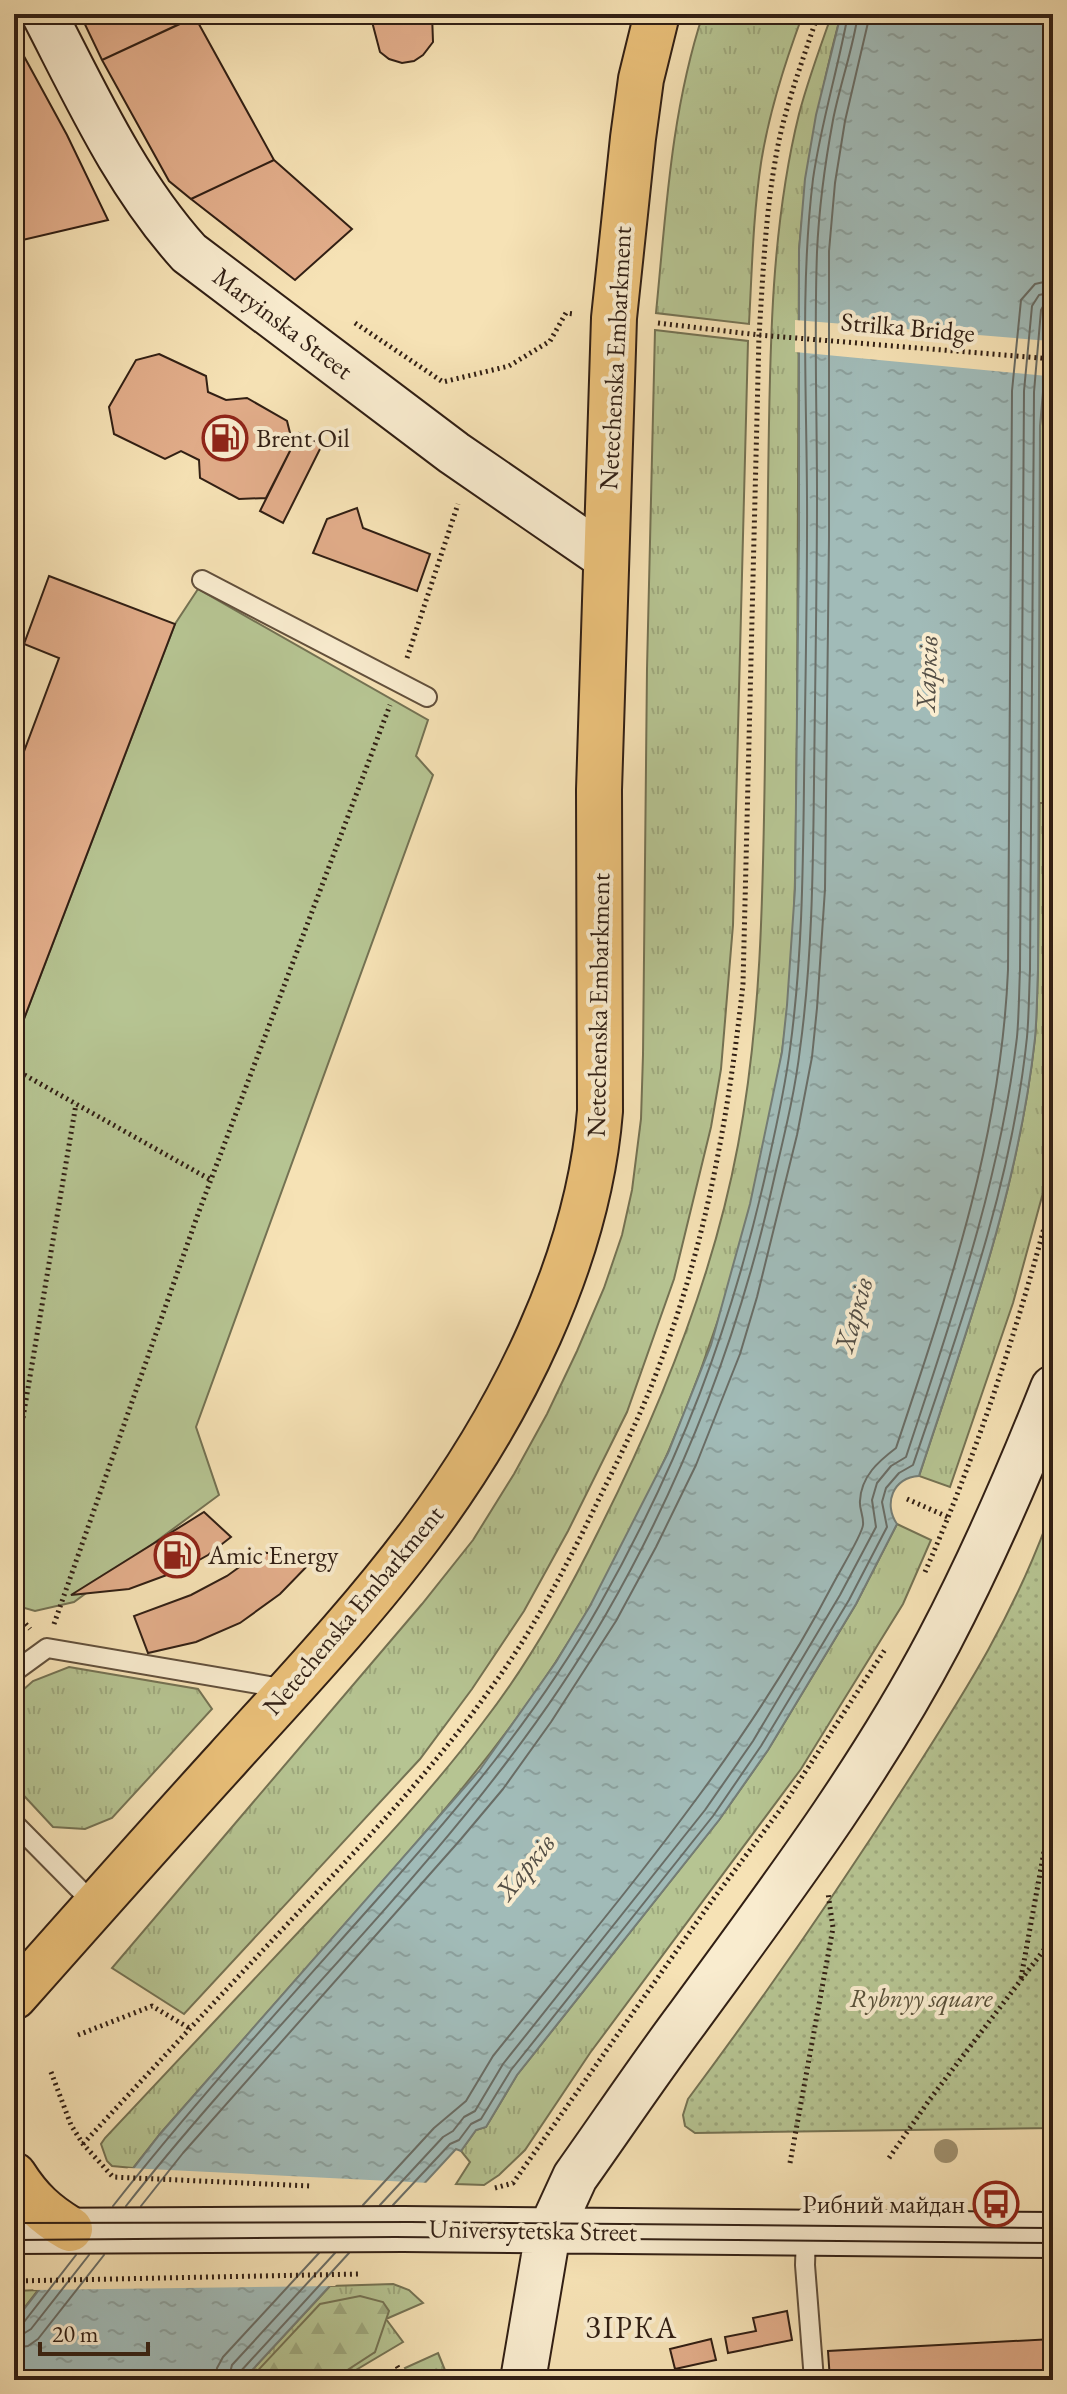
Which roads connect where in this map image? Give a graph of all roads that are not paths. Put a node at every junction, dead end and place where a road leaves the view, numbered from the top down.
1 (44, 14) edge
2 (657, 14) edge
3 (605, 557) junction
4 (202, 580) dead end
5 (427, 697) dead end
6 (1049, 1413) edge
7 (14, 1672) edge
8 (290, 1690) junction
9 (14, 1823) edge
10 (95, 1905) junction
11 (57, 1948) junction
12 (14, 1997) edge
13 (14, 2034) edge
14 (14, 2175) edge
15 (70, 2229) junction
16 (549, 2230) junction
17 (14, 2231) edge
18 (806, 2233) junction
19 (1053, 2235) edge
20 (523, 2380) edge
21 (814, 2380) edge

1 - 3 main road, Maryinska Street
2 - 3 main road, Netechenska Embarkment
3 - 8 main road, Netechenska Embarkment
4 - 5 lane
6 - 16 main road
7 - 8 lane
8 - 10 main road, Netechenska Embarkment
9 - 10 lane
10 - 11 main road, Netechenska Embarkment
11 - 12 main road, Netechenska Embarkment
11 - 13 main road
14 - 15 main road
15 - 16 main road, Universytetska Street
15 - 17 main road, Universytetska Street
16 - 18 main road, Universytetska Street
16 - 20 main road
18 - 19 main road, Universytetska Street
18 - 21 lane

